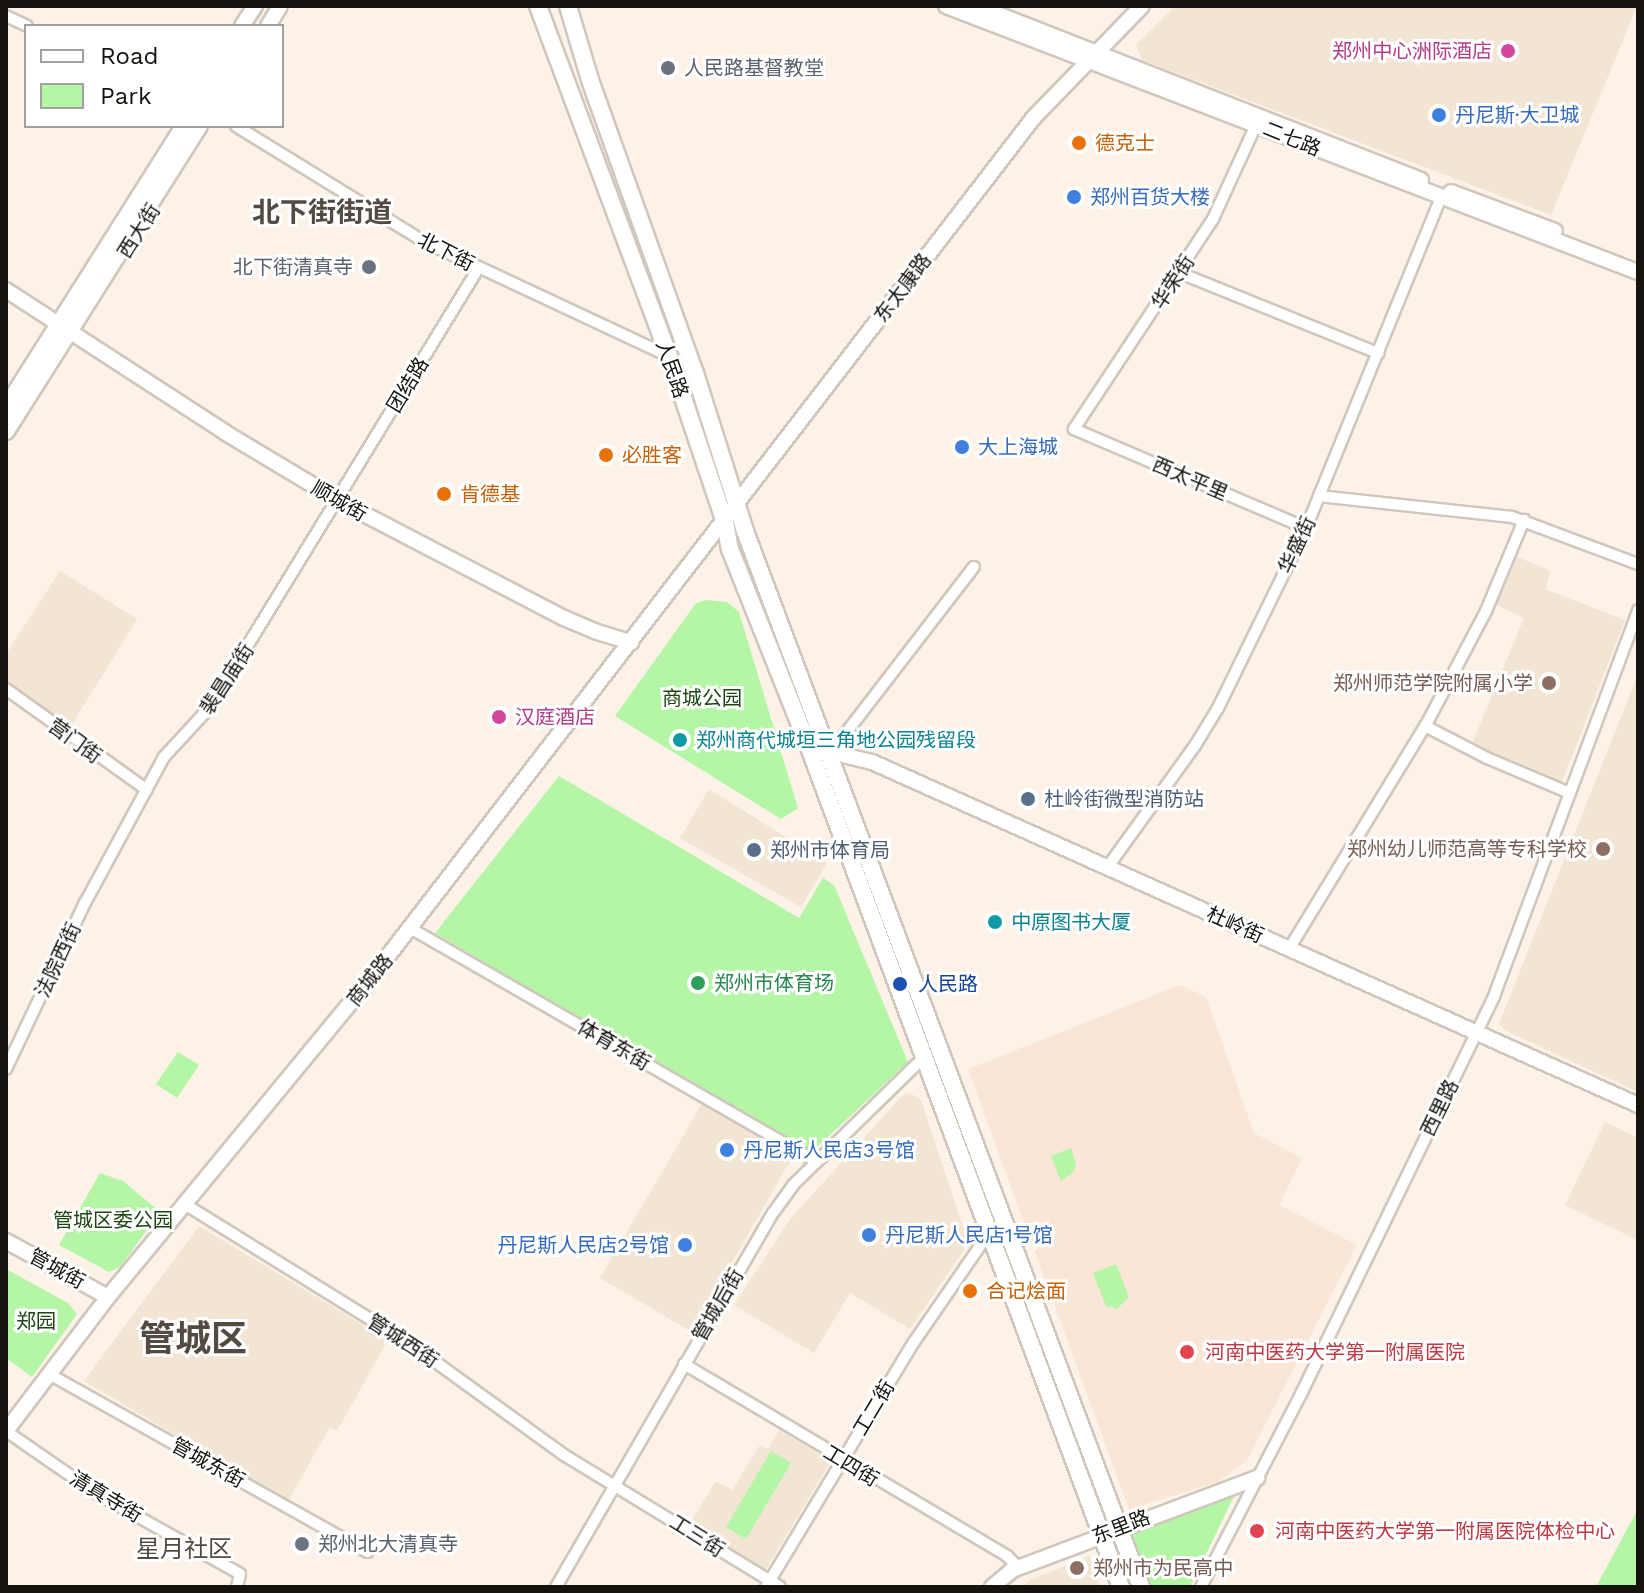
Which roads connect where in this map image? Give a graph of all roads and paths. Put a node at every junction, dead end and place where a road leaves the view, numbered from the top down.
1 (255, 6) edge
2 (280, 6) edge
3 (538, 6) edge
4 (568, 6) edge
5 (946, 6) edge
6 (977, 6) edge
7 (1142, 6) edge
8 (243, 24) edge
9 (269, 24) edge
10 (1092, 55) junction
11 (1256, 125) junction
12 (181, 128) edge
13 (198, 128) edge
14 (204, 128) edge
15 (239, 128) edge
16 (1441, 198) junction
17 (1638, 262) edge
18 (478, 269) junction
19 (1638, 272) edge
20 (1180, 273) junction
21 (6, 290) edge
22 (64, 329) junction
23 (1378, 353) junction
24 (669, 356) junction
25 (6, 408) edge
26 (1074, 429) joint
27 (6, 431) edge
28 (1319, 496) junction
29 (339, 501) junction
30 (738, 504) junction
31 (1524, 520) junction
32 (725, 522) junction
33 (1306, 528) junction
34 (1638, 564) edge
35 (974, 567) dead end
36 (1638, 610) edge
37 (631, 642) junction
38 (6, 689) edge
39 (1425, 726) junction
40 (830, 752) junction
41 (813, 758) junction
42 (147, 790) junction
43 (1570, 793) junction
44 (113, 852) joint
45 (1107, 868) junction
46 (410, 928) junction
47 (1289, 949) junction
48 (1476, 1033) junction
49 (924, 1057) junction
50 (6, 1069) edge
51 (1638, 1105) edge
52 (817, 1162) junction
53 (186, 1205) junction
54 (989, 1233) junction
55 (6, 1241) edge
56 (108, 1297) junction
57 (684, 1364) junction
58 (49, 1374) junction
59 (6, 1431) edge
60 (842, 1461) junction
61 (1257, 1478) junction
62 (614, 1485) junction
63 (1119, 1527) junction
64 (1102, 1534) junction
65 (368, 1552) dead end
66 (1018, 1567) junction
67 (772, 1585) edge
68 (237, 1587) edge
69 (556, 1587) edge
70 (992, 1587) edge
71 (1121, 1587) edge
72 (1141, 1587) edge
73 (1201, 1587) edge

1 - 8 street
2 - 9 street
3 - 24 main road, 人民路
4 - 30 main road, 人民路
5 - 10 street, 二七路
6 - 10 street, 二七路
7 - 10 street, 东太康路
10 - 11 street, 二七路
10 - 17 street, 二七路
10 - 30 street, 东太康路
11 - 16 street, 二七路
11 - 20 street, 华荣街
12 - 22 main road, 西大街
13 - 22 main road, 西大街
14 - 22 street, 西大街
15 - 18 street, 北下街
16 - 19 street, 二七路
16 - 23 street, 华盛街
18 - 24 street, 北下街
18 - 29 street, 团结路
20 - 23 street
20 - 26 street, 华荣街
21 - 22 street, 顺城街
22 - 25 main road, 西大街
22 - 27 main road, 西大街
22 - 29 street, 顺城街
23 - 28 street, 华盛街
24 - 32 main road, 人民路
26 - 33 street, 西太平里
28 - 31 street
28 - 33 street, 华盛街
29 - 37 street, 顺城街
29 - 42 street, 裴昌庙街
30 - 32 street, 东太康路
30 - 40 main road, 人民路
31 - 34 street
31 - 39 street
32 - 37 street, 商城路
32 - 41 main road, 人民路
33 - 45 street, 华盛街
35 - 40 street
36 - 43 street, 西里路
37 - 46 street, 商城路
38 - 42 street, 营门街
39 - 43 street
39 - 47 street
40 - 41 street
40 - 45 street, 杜岭街
40 - 63 main road, 人民路
41 - 49 main road, 人民路
42 - 44 street, 裴昌庙街
43 - 48 street, 西里路
44 - 50 street, 法院西街
45 - 47 street, 杜岭街
46 - 52 street, 体育东街
46 - 53 street, 商城路
47 - 48 street, 杜岭街
48 - 51 street, 杜岭街
48 - 61 street, 西里路
49 - 52 street, 管城后街
49 - 54 main road, 人民路
52 - 57 street, 管城后街
53 - 56 street, 商城路
53 - 62 street, 管城西街
54 - 60 street, 工二街
54 - 64 main road, 人民路
55 - 56 street, 管城街
56 - 58 street, 商城路
57 - 60 street, 工四街
57 - 62 street, 管城后街
58 - 59 street, 商城路
58 - 65 street, 管城东街
59 - 68 street, 清真寺街
60 - 66 street, 工四街
60 - 67 street, 工二街
61 - 63 street, 东里路
61 - 73 street, 西里路
62 - 67 street, 工三街
62 - 69 street, 管城后街
63 - 64 street, 东里路
63 - 72 main road, 人民路
64 - 66 street, 东里路
64 - 71 main road, 人民路
66 - 70 street, 东里路

